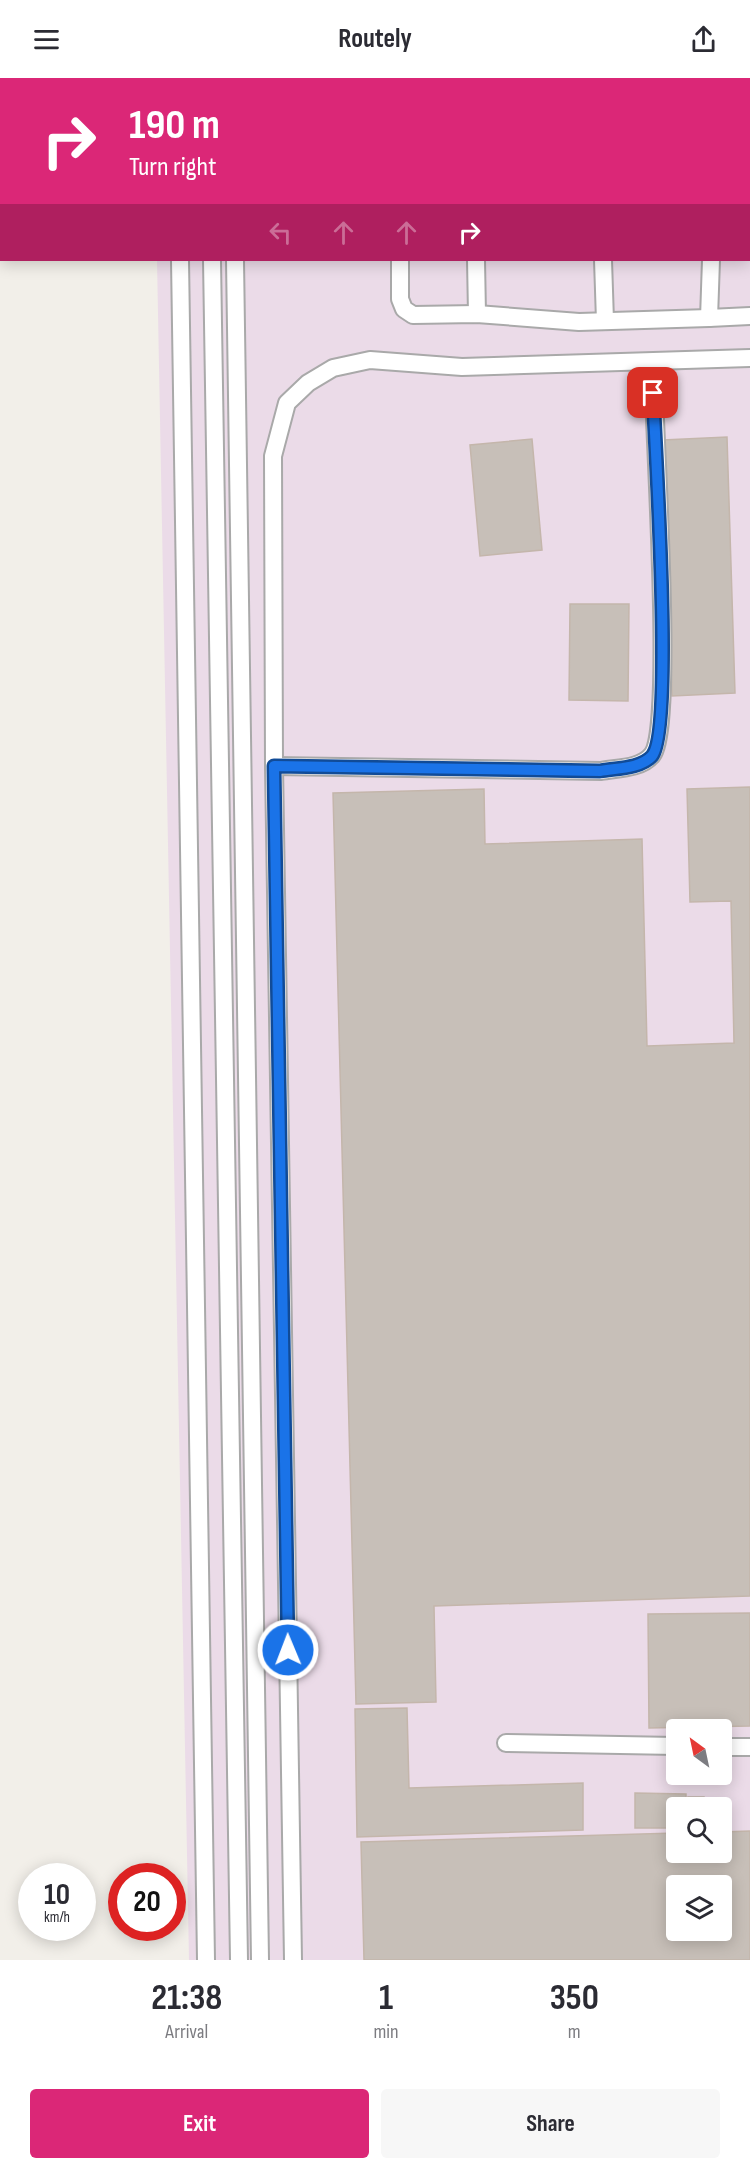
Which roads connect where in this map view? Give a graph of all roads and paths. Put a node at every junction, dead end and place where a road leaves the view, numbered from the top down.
1 (180, 261) edge
2 (212, 261) edge
3 (235, 261) edge
4 (400, 261) edge
5 (476, 261) edge
6 (603, 261) edge
7 (711, 261) edge
8 (477, 314) junction
9 (750, 316) edge
10 (710, 318) junction
11 (605, 321) junction
12 (750, 358) edge
13 (653, 362) junction
14 (274, 766) junction
15 (506, 1743) dead end
16 (666, 1746) edge
17 (732, 1747) edge
18 (750, 1748) edge
19 (207, 1960) edge
20 (239, 1960) edge
21 (260, 1960) edge
22 (293, 1960) edge

1 - 19 lane
2 - 20 lane
3 - 21 lane
4 - 8 lane
5 - 8 lane
6 - 11 lane
7 - 10 lane
8 - 11 lane
9 - 10 lane
10 - 11 lane
12 - 13 lane
13 - 14 lane
13 - 14 lane
14 - 22 lane
15 - 16 lane
17 - 18 lane

